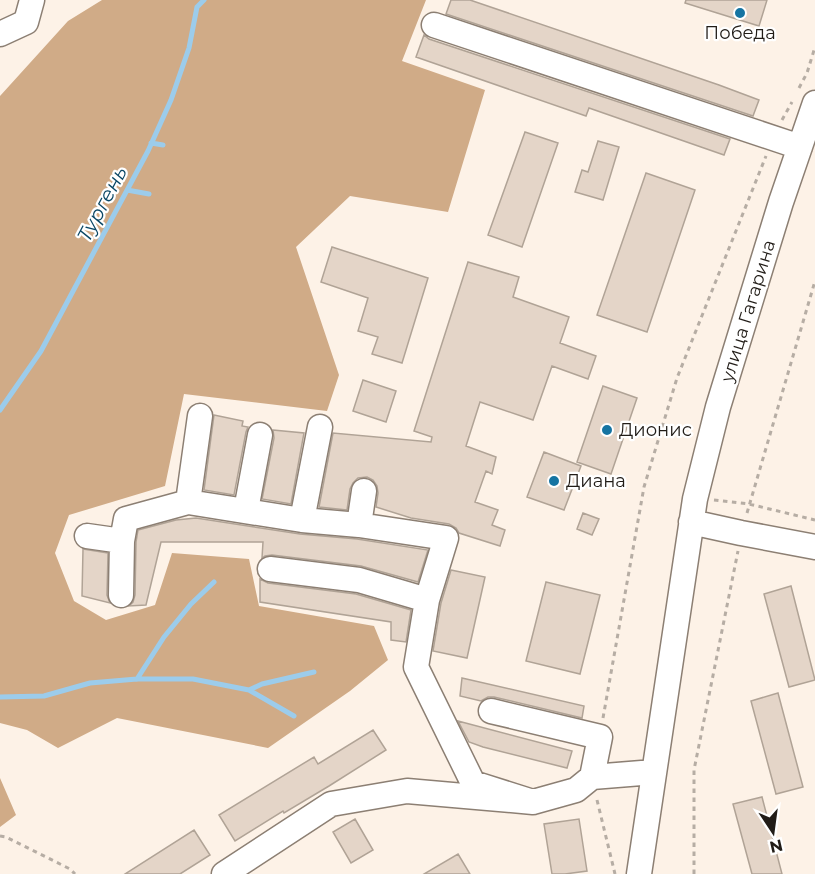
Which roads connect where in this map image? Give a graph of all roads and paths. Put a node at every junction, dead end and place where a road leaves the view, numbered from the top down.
1 (32, 0) edge
2 (434, 25) dead end
3 (0, 34) edge
4 (815, 47) edge
5 (802, 98) edge
6 (773, 138) junction
7 (800, 147) junction
8 (815, 281) edge
9 (200, 416) dead end
10 (320, 427) dead end
11 (260, 435) dead end
12 (364, 491) dead end
13 (708, 499) dead end
14 (188, 502) junction
15 (749, 504) junction
16 (246, 510) junction
17 (302, 520) junction
18 (815, 520) edge
19 (691, 522) junction
20 (359, 525) junction
21 (741, 533) junction
22 (87, 536) dead end
23 (122, 541) junction
24 (815, 547) edge
25 (270, 568) dead end
26 (122, 595) dead end
27 (427, 600) junction
28 (491, 711) dead end
29 (600, 737) junction
30 (654, 772) junction
31 (592, 777) junction
32 (533, 802) junction
33 (0, 836) edge
34 (75, 874) edge
35 (224, 874) edge
36 (615, 874) edge
37 (639, 874) edge
38 (694, 874) edge

1 - 3 street
2 - 6 street
4 - 5 path
5 - 6 path
5 - 7 street, улица Гагарина
6 - 7 street
6 - 29 path
7 - 19 street, улица Гагарина
8 - 15 path
9 - 14 street
10 - 17 street
11 - 16 street
12 - 20 street
13 - 15 path
14 - 16 street
14 - 23 street
15 - 18 path
15 - 21 path
16 - 17 street
17 - 20 street
19 - 21 street
19 - 30 street, улица Гагарина
20 - 27 street
21 - 24 street
21 - 38 path
22 - 23 street
23 - 26 street
25 - 27 street
27 - 32 street
28 - 29 street
29 - 31 street
30 - 31 street
30 - 37 street, улица Гагарина
31 - 32 street
31 - 36 path
32 - 35 street
33 - 34 path

